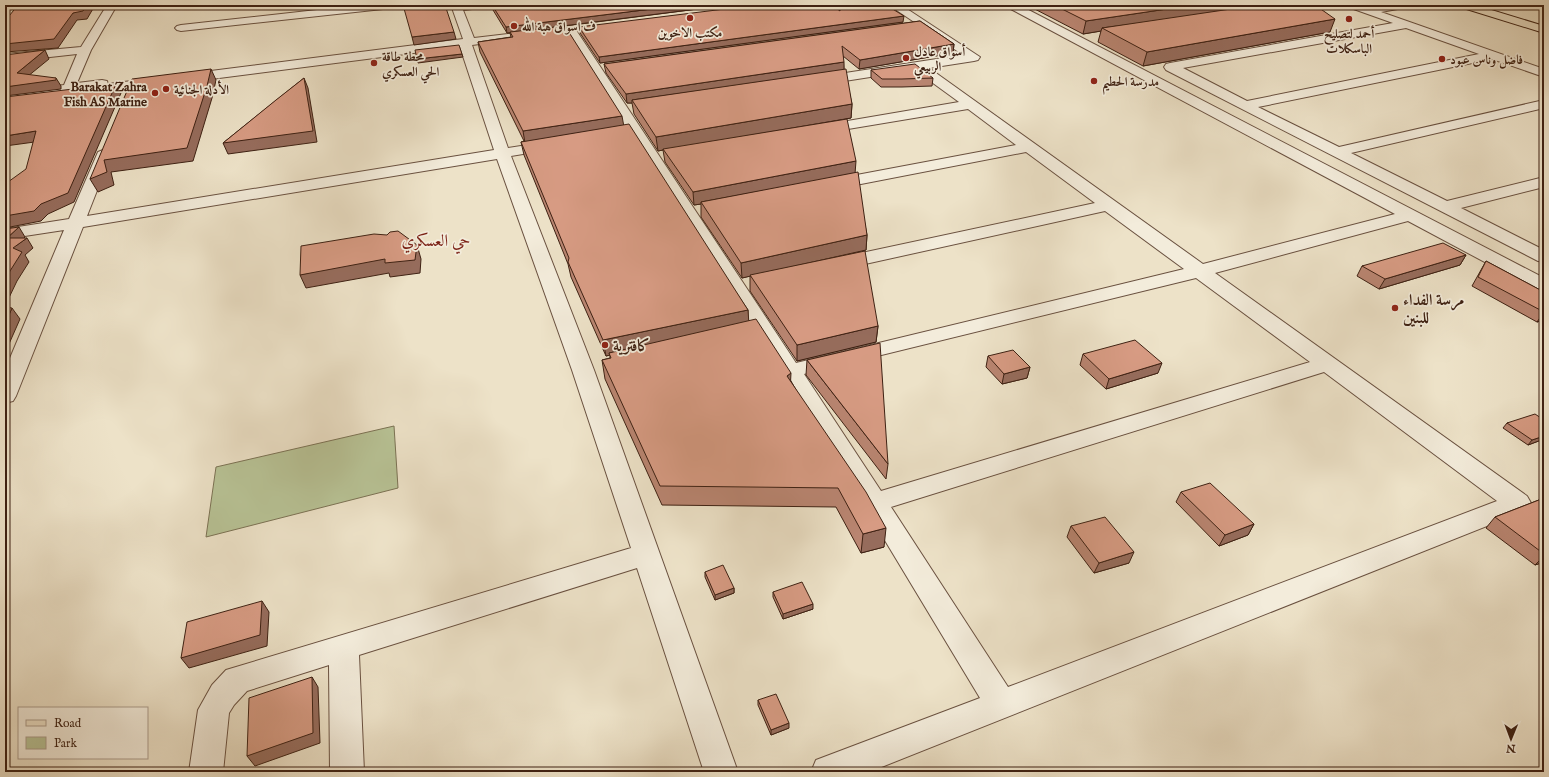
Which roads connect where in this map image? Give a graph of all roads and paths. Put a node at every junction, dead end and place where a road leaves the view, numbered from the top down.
1 (112, 5) edge
2 (392, 5) edge
3 (481, 5) edge
4 (894, 5) edge
5 (1352, 5) edge
6 (1403, 5) edge
7 (1464, 5) edge
8 (1486, 5) edge
9 (456, 6) edge
10 (1039, 6) edge
11 (1015, 7) edge
12 (1368, 10) junction
13 (1544, 23) edge
14 (924, 24) junction
15 (1409, 24) junction
16 (908, 26) edge
17 (570, 27) junction
18 (181, 28) dead end
19 (1544, 30) edge
20 (1093, 38) edge
21 (466, 40) junction
22 (1078, 40) junction
23 (85, 50) junction
24 (1493, 55) junction
25 (5, 58) edge
26 (918, 66) junction
27 (1544, 73) edge
28 (809, 82) edge
29 (69, 88) junction
30 (1220, 92) junction
31 (1187, 98) junction
32 (6, 102) edge
33 (971, 104) junction
34 (1544, 104) edge
35 (1246, 105) junction
36 (808, 132) edge
37 (108, 143) edge
38 (565, 143) edge
39 (1029, 146) junction
40 (1338, 152) junction
41 (502, 153) junction
42 (1544, 182) edge
43 (812, 188) edge
44 (1109, 204) junction
45 (1445, 207) junction
46 (1410, 215) junction
47 (75, 223) junction
48 (5, 234) edge
49 (1544, 257) edge
50 (821, 268) edge
51 (1200, 271) junction
52 (1544, 286) edge
53 (763, 329) junction
54 (740, 334) edge
55 (1328, 364) junction
56 (790, 371) junction
57 (5, 396) edge
58 (875, 502) junction
59 (646, 554) junction
60 (344, 647) junction
61 (1001, 704) junction
62 (206, 772) edge
63 (348, 772) edge
64 (722, 772) edge
65 (828, 772) edge

1 - 23 street
2 - 18 street
3 - 9 street
4 - 14 street
5 - 12 street
6 - 12 street
7 - 19 main road
8 - 13 main road
9 - 21 street
10 - 11 street
11 - 22 street
12 - 15 street
14 - 16 street
14 - 26 street
15 - 24 street
15 - 30 street
17 - 21 street
17 - 21 street
17 - 53 street
20 - 22 street
21 - 29 street
21 - 32 street
21 - 41 street
22 - 31 street
23 - 25 street
23 - 29 street
24 - 27 street
24 - 35 street
26 - 28 street
26 - 33 street
29 - 32 street
30 - 31 street
30 - 35 street
31 - 46 street
33 - 36 street
33 - 39 street
34 - 40 street
35 - 40 street
37 - 47 street
38 - 41 street
39 - 43 street
39 - 44 street
40 - 45 street
41 - 47 street
41 - 59 street
42 - 45 street
44 - 50 street
44 - 51 street
45 - 49 street
46 - 51 street
46 - 52 street
47 - 48 street
47 - 57 street
51 - 55 street
51 - 56 street
53 - 54 street
53 - 56 street
55 - 58 street
55 - 61 street
56 - 58 street
58 - 61 street
59 - 60 street
59 - 64 street
60 - 62 street
60 - 63 street
61 - 65 street

